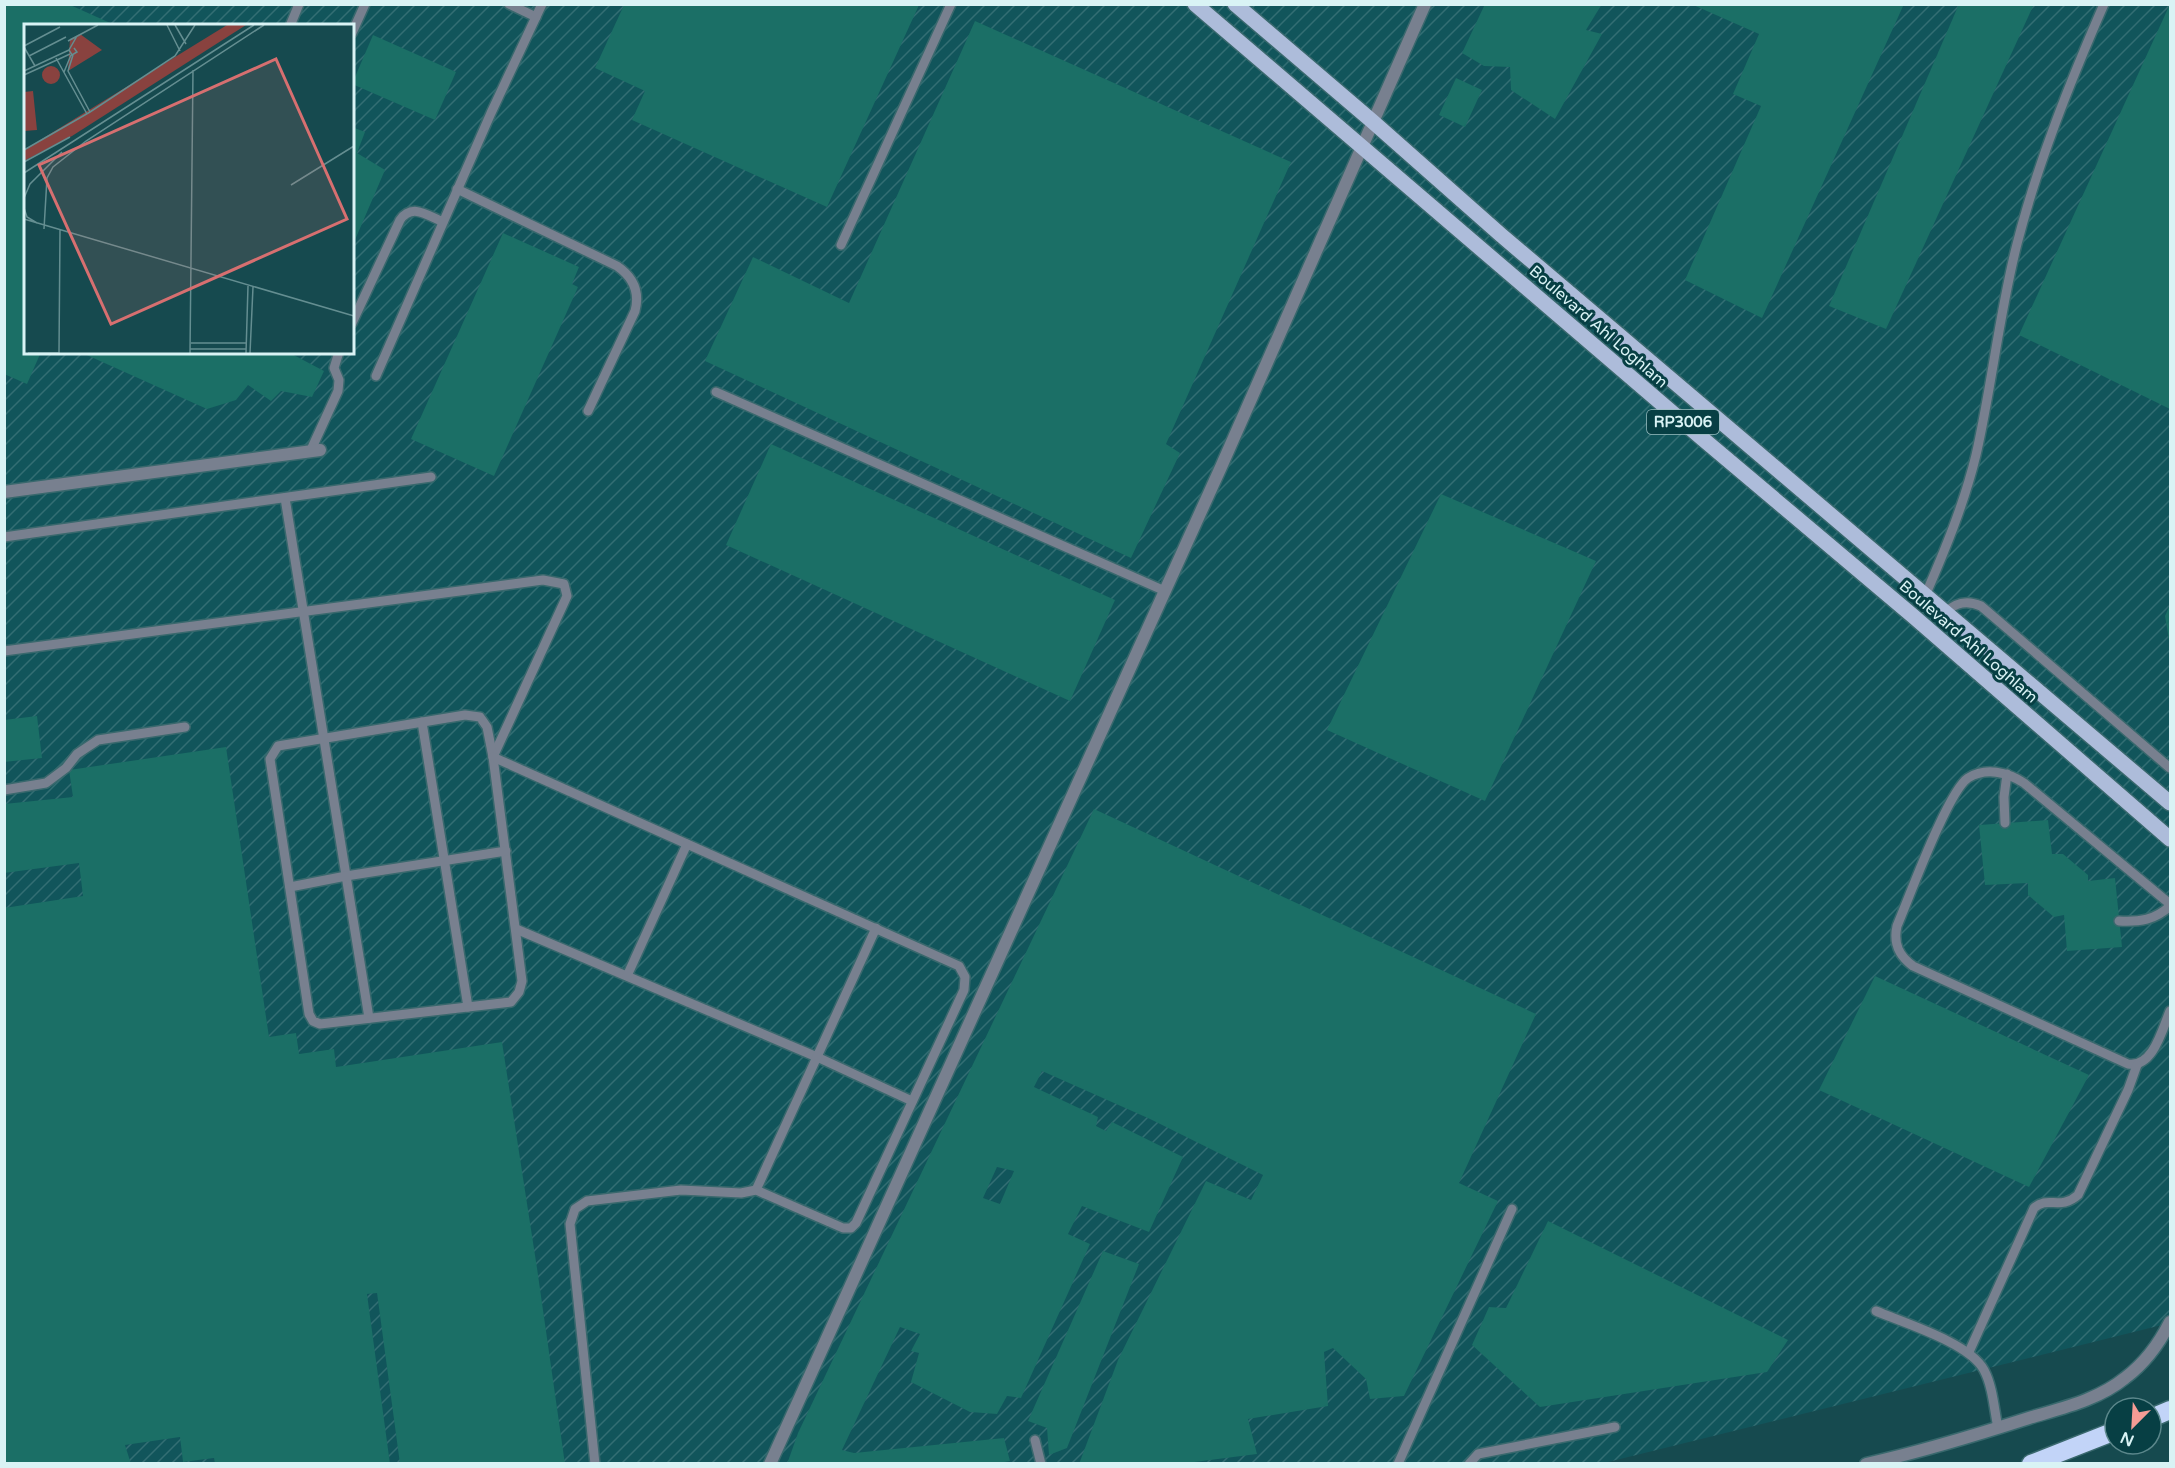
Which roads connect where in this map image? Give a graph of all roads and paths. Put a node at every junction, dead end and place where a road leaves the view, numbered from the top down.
1 (300, 4) edge
2 (365, 4) edge
3 (509, 4) edge
4 (542, 4) edge
5 (951, 4) edge
6 (1195, 4) edge
7 (1235, 4) edge
8 (1425, 4) edge
9 (2104, 4) edge
10 (536, 17) junction
11 (291, 24) edge
12 (354, 29) edge
13 (1372, 121) junction
14 (1361, 147) junction
15 (457, 189) junction
16 (443, 222) junction
17 (1501, 235) junction
18 (841, 245) dead end
19 (1486, 253) junction
20 (354, 319) edge
21 (338, 354) edge
22 (376, 376) dead end
23 (716, 392) dead end
24 (588, 411) dead end
25 (1721, 422) junction
26 (1703, 439) junction
27 (315, 451) joint
28 (431, 477) dead end
29 (4, 492) edge
30 (285, 498) junction
31 (4, 537) edge
32 (1165, 591) junction
33 (1925, 596) junction
34 (304, 611) junction
35 (1945, 613) junction
36 (1913, 616) junction
37 (4, 651) edge
38 (422, 722) junction
39 (185, 727) dead end
40 (324, 737) junction
41 (493, 757) junction
42 (2170, 768) edge
43 (2007, 774) junction
44 (4, 790) edge
45 (2169, 798) edge
46 (2005, 823) dead end
47 (2170, 839) edge
48 (687, 844) junction
49 (506, 851) junction
50 (444, 861) junction
51 (346, 876) junction
52 (290, 887) junction
53 (2170, 905) edge
54 (2119, 921) dead end
55 (876, 928) junction
56 (516, 929) junction
57 (627, 976) junction
58 (468, 1007) junction
59 (2170, 1011) edge
60 (369, 1018) junction
61 (817, 1057) junction
62 (2137, 1065) junction
63 (912, 1101) junction
64 (756, 1190) junction
65 (1512, 1209) dead end
66 (1876, 1311) dead end
67 (2170, 1322) edge
68 (1969, 1352) junction
69 (1615, 1427) dead end
70 (1998, 1428) junction
71 (2103, 1436) edge
72 (1035, 1440) dead end
73 (595, 1464) edge
74 (770, 1464) edge
75 (1041, 1464) edge
76 (1398, 1464) edge
77 (1469, 1464) edge
78 (1866, 1464) edge
79 (2031, 1464) edge

1 - 11 lane
2 - 12 lane
3 - 10 lane
4 - 10 lane
5 - 18 lane
6 - 14 main road, Boulevard Ahl Loghlam / RP3006
7 - 13 main road, Boulevard Ahl Loghlam / RP3006
8 - 13 street
9 - 33 lane
10 - 15 lane
13 - 14 street
13 - 17 main road, Boulevard Ahl Loghlam / RP3006
14 - 19 main road, Boulevard Ahl Loghlam / RP3006
14 - 32 street
15 - 16 lane
15 - 24 lane
16 - 20 lane
16 - 22 lane
17 - 19 main road
17 - 25 main road, Boulevard Ahl Loghlam / RP3006
19 - 26 main road, Boulevard Ahl Loghlam / RP3006
21 - 27 lane
23 - 32 lane
25 - 26 main road
25 - 33 main road, Boulevard Ahl Loghlam / RP3006
26 - 36 main road, Boulevard Ahl Loghlam / RP3006
27 - 29 street
28 - 30 lane
30 - 31 lane
30 - 34 lane
32 - 74 street
33 - 35 main road, Boulevard Ahl Loghlam / RP3006
33 - 36 main road
34 - 37 lane
34 - 40 lane
34 - 41 lane
35 - 42 lane
35 - 45 main road, Boulevard Ahl Loghlam / RP3006
36 - 47 main road, Boulevard Ahl Loghlam / RP3006
38 - 40 lane
38 - 41 lane
38 - 50 lane
39 - 44 lane
40 - 51 lane
40 - 52 lane
41 - 48 lane
41 - 49 lane
43 - 46 lane
43 - 53 lane
43 - 62 lane
48 - 55 lane
48 - 57 lane
49 - 50 lane
49 - 56 lane
50 - 51 lane
50 - 58 lane
51 - 52 lane
51 - 60 lane
52 - 60 lane
53 - 54 lane
55 - 61 lane
55 - 63 lane
56 - 57 lane
56 - 58 lane
57 - 61 lane
58 - 60 lane
59 - 62 lane
61 - 63 lane
61 - 64 lane
62 - 68 lane
63 - 64 lane
64 - 73 lane
65 - 76 lane
66 - 68 lane
67 - 70 street
68 - 70 lane
69 - 77 lane
70 - 78 street
71 - 79 highway
72 - 75 lane

